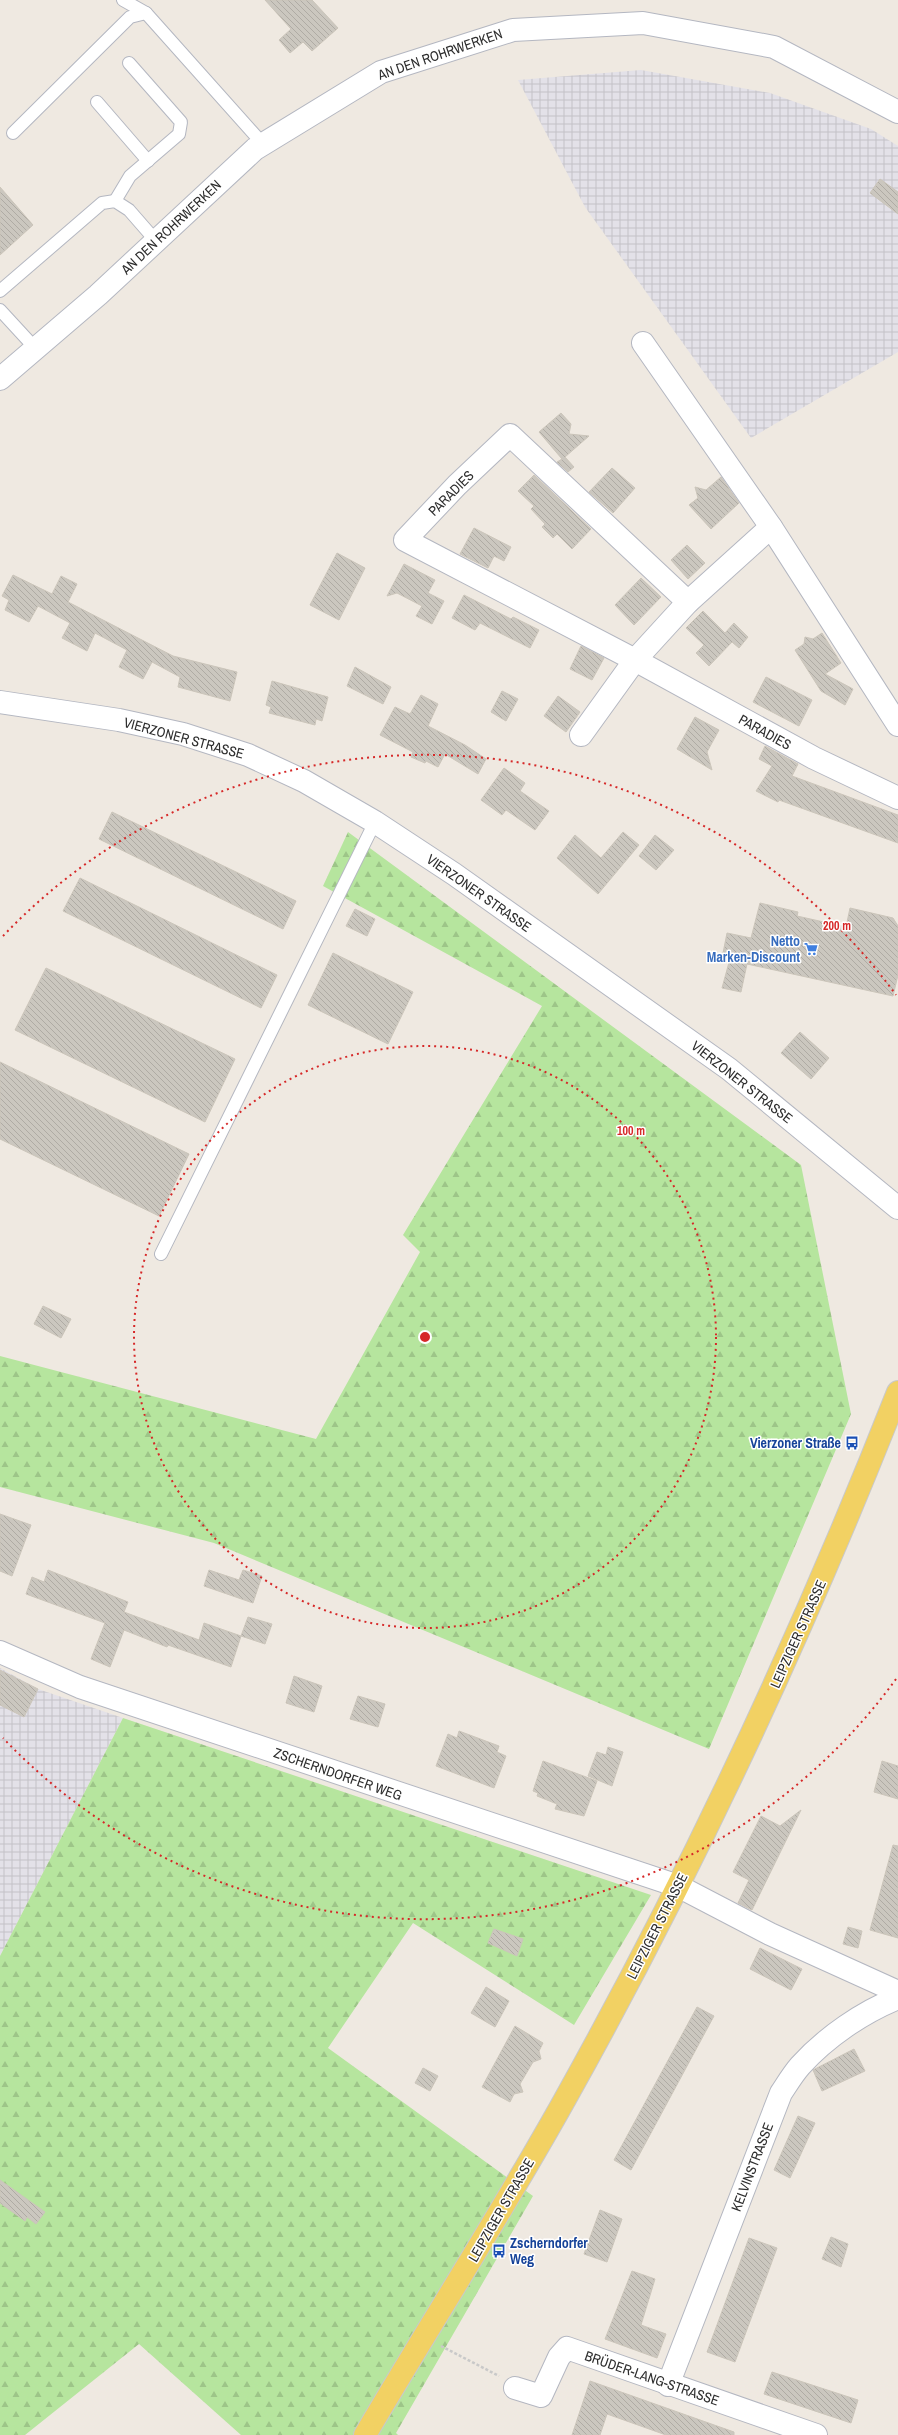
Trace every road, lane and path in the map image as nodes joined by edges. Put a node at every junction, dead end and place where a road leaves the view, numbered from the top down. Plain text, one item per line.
1 (123, 0) edge
2 (146, 13) junction
3 (129, 63) dead end
4 (97, 102) dead end
5 (898, 112) edge
6 (13, 133) dead end
7 (263, 144) junction
8 (148, 161) junction
9 (115, 201) junction
10 (156, 241) junction
11 (0, 291) edge
12 (0, 310) edge
13 (643, 343) dead end
14 (35, 348) junction
15 (0, 378) edge
16 (771, 527) junction
17 (688, 602) junction
18 (635, 660) junction
19 (0, 702) edge
20 (898, 725) edge
21 (581, 735) dead end
22 (898, 798) edge
23 (375, 822) junction
24 (898, 1208) edge
25 (161, 1254) dead end
26 (898, 1392) edge
27 (0, 1652) edge
28 (678, 1886) junction
29 (898, 1992) edge
30 (898, 1998) edge
31 (445, 2348) dead end
32 (483, 2368) dead end
33 (668, 2384) junction
34 (515, 2388) dead end
35 (365, 2435) edge
36 (816, 2435) edge

1 - 2 lane
2 - 6 lane
2 - 7 lane
3 - 8 lane
4 - 8 lane
5 - 7 street, AN DEN ROHRWERKEN
7 - 10 street, AN DEN ROHRWERKEN
8 - 9 lane
9 - 10 lane
9 - 11 lane
10 - 14 street, AN DEN ROHRWERKEN
12 - 14 lane
13 - 16 street
14 - 15 street, AN DEN ROHRWERKEN
16 - 17 street
16 - 20 street
17 - 18 street
17 - 18 street, PARADIES
18 - 21 street
18 - 22 street, PARADIES
19 - 23 street, VIERZONER STRASSE
23 - 24 street, VIERZONER STRASSE
23 - 25 lane
26 - 28 main road, LEIPZIGER STRASSE
27 - 28 street, ZSCHERNDORFER WEG
28 - 29 street
28 - 35 main road, LEIPZIGER STRASSE
30 - 33 street, KELVINSTRASSE
31 - 32 path
33 - 34 street, BRÜDER-LANG-STRASSE
33 - 36 street, BRÜDER-LANG-STRASSE

